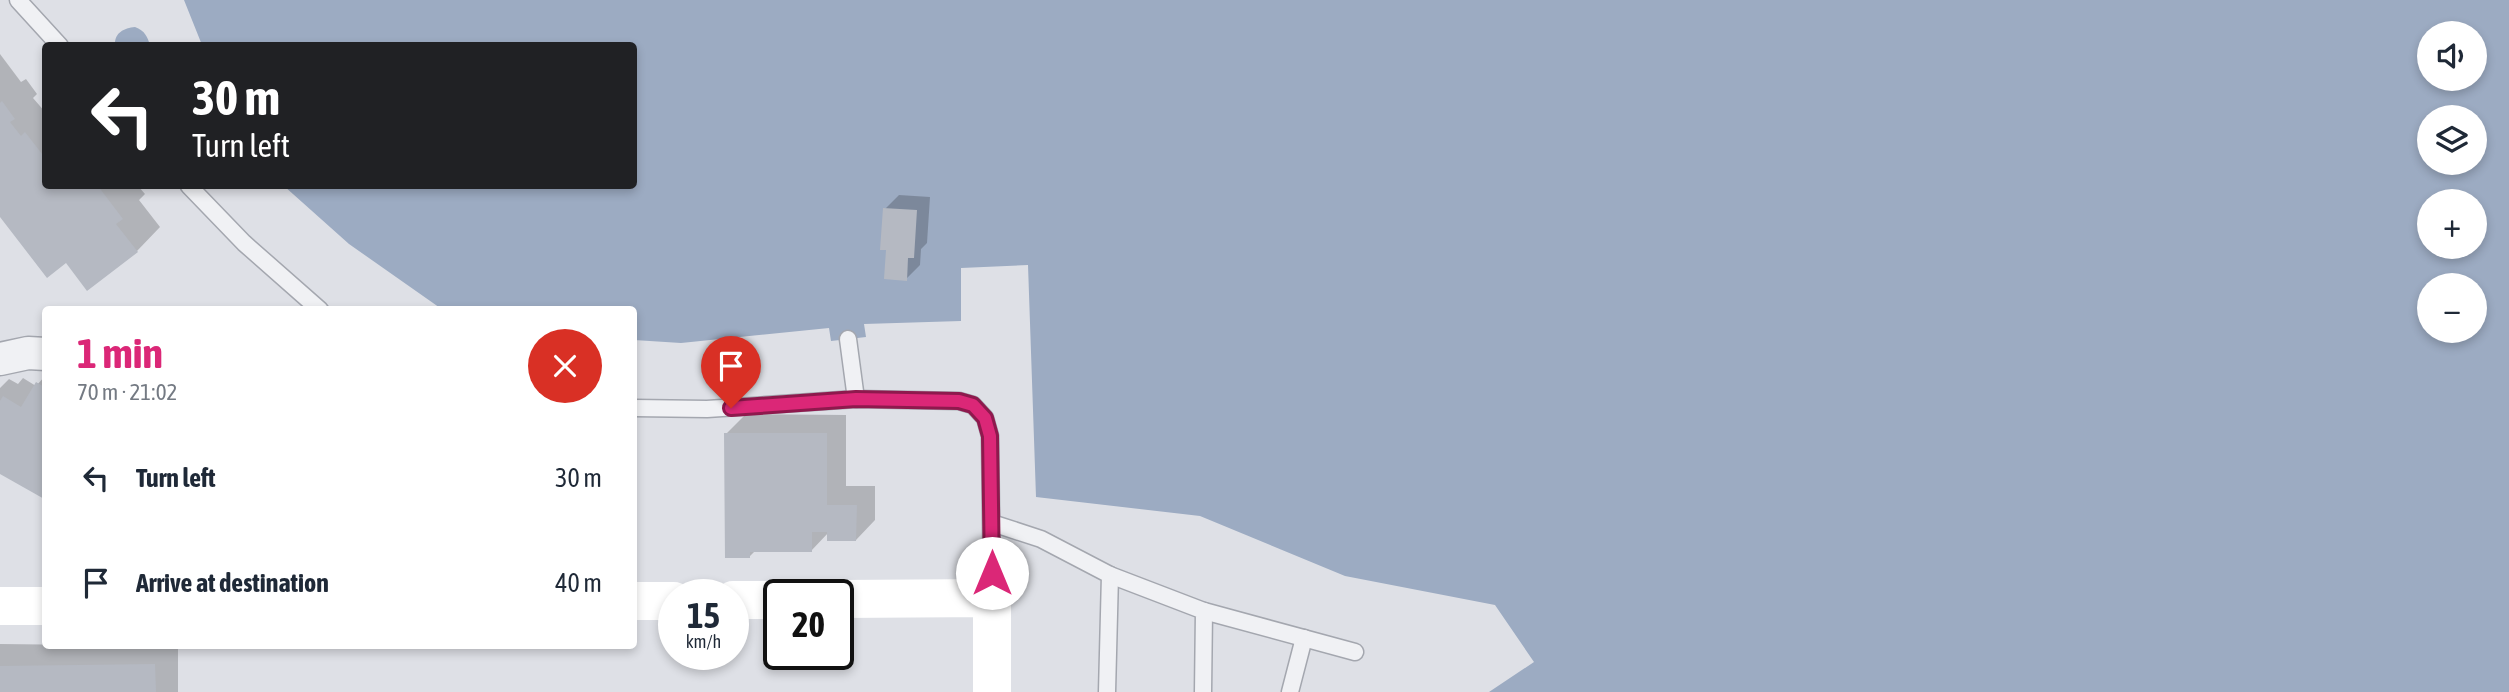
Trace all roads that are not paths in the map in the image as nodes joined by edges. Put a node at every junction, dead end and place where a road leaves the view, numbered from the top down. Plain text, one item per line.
1 (18, 0) edge
2 (56, 42) edge
3 (192, 189) edge
4 (315, 306) edge
5 (848, 339) dead end
6 (856, 399) junction
7 (637, 408) edge
8 (992, 523) junction
9 (1110, 575) junction
10 (992, 598) junction
11 (854, 599) edge
12 (637, 601) edge
13 (658, 601) edge
14 (0, 606) edge
15 (42, 606) edge
16 (1204, 611) junction
17 (1304, 638) junction
18 (1355, 652) dead end
19 (992, 692) edge
20 (1107, 692) edge
21 (1203, 692) edge
22 (1290, 692) edge

1 - 2 lane
3 - 4 lane
5 - 6 lane
6 - 7 lane
6 - 8 lane
8 - 9 lane
8 - 10 lane
9 - 16 lane
9 - 20 lane
10 - 11 street
10 - 19 street
12 - 13 street
14 - 15 street
16 - 17 lane
16 - 21 lane
17 - 18 lane
17 - 22 lane

